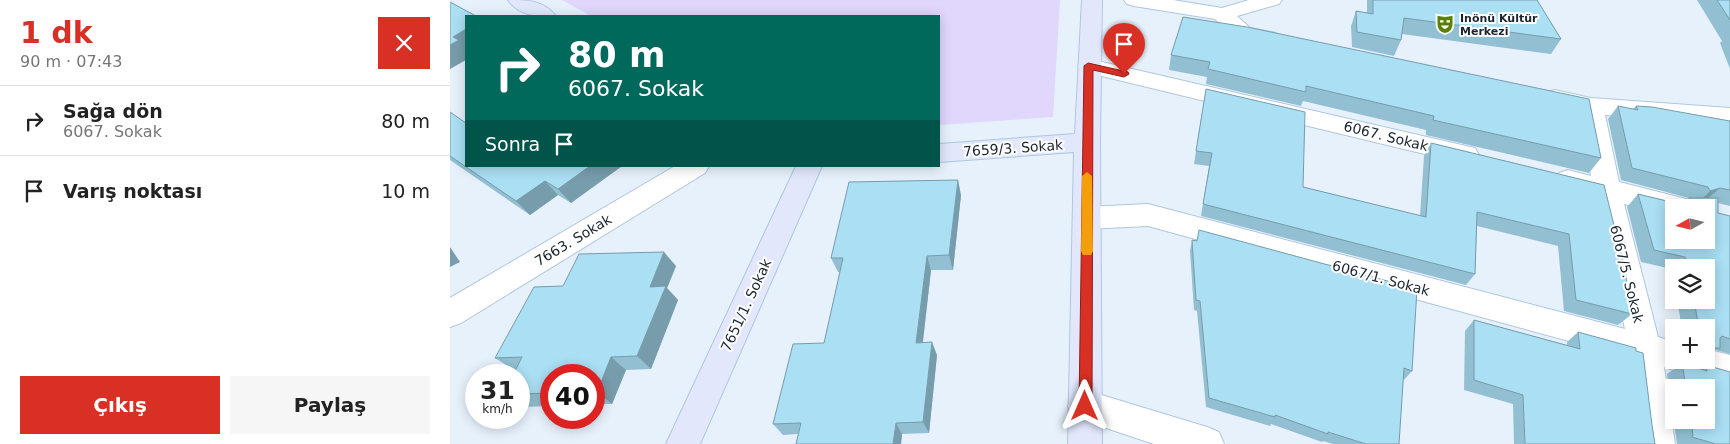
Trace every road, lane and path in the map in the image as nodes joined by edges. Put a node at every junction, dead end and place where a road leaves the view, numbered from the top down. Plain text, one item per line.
1 (518, 0) edge
2 (1092, 0) edge
3 (1134, 0) edge
4 (1272, 0) edge
5 (1222, 14) junction
6 (543, 15) edge
7 (1292, 43) edge
8 (1088, 66) junction
9 (1533, 94) edge
10 (1591, 106) junction
11 (1730, 116) edge
12 (1087, 142) junction
13 (940, 153) edge
14 (1484, 160) edge
15 (694, 167) edge
16 (810, 167) edge
17 (1550, 176) edge
18 (1607, 190) junction
19 (1665, 204) edge
20 (1087, 218) junction
21 (450, 314) edge
22 (1659, 352) edge
23 (1715, 366) edge
24 (1730, 370) edge
25 (1085, 406) junction
26 (683, 444) edge
27 (1085, 444) edge
28 (1207, 444) edge
29 (1658, 444) edge

1 - 6 street
2 - 8 street
3 - 5 street
4 - 5 street
5 - 7 street
8 - 12 street
8 - 14 street, 6067. Sokak
9 - 10 street
10 - 11 street
10 - 18 street, 6067/5. Sokak
12 - 13 street, 7659/3. Sokak
12 - 20 street
15 - 21 street, 7663. Sokak
16 - 26 street, 7651/1. Sokak
17 - 18 street
18 - 19 street
18 - 22 street, 6067/5. Sokak
20 - 22 street, 6067/1. Sokak
20 - 25 street
22 - 29 street, 6067/5. Sokak
23 - 24 street
25 - 27 street
25 - 28 street

